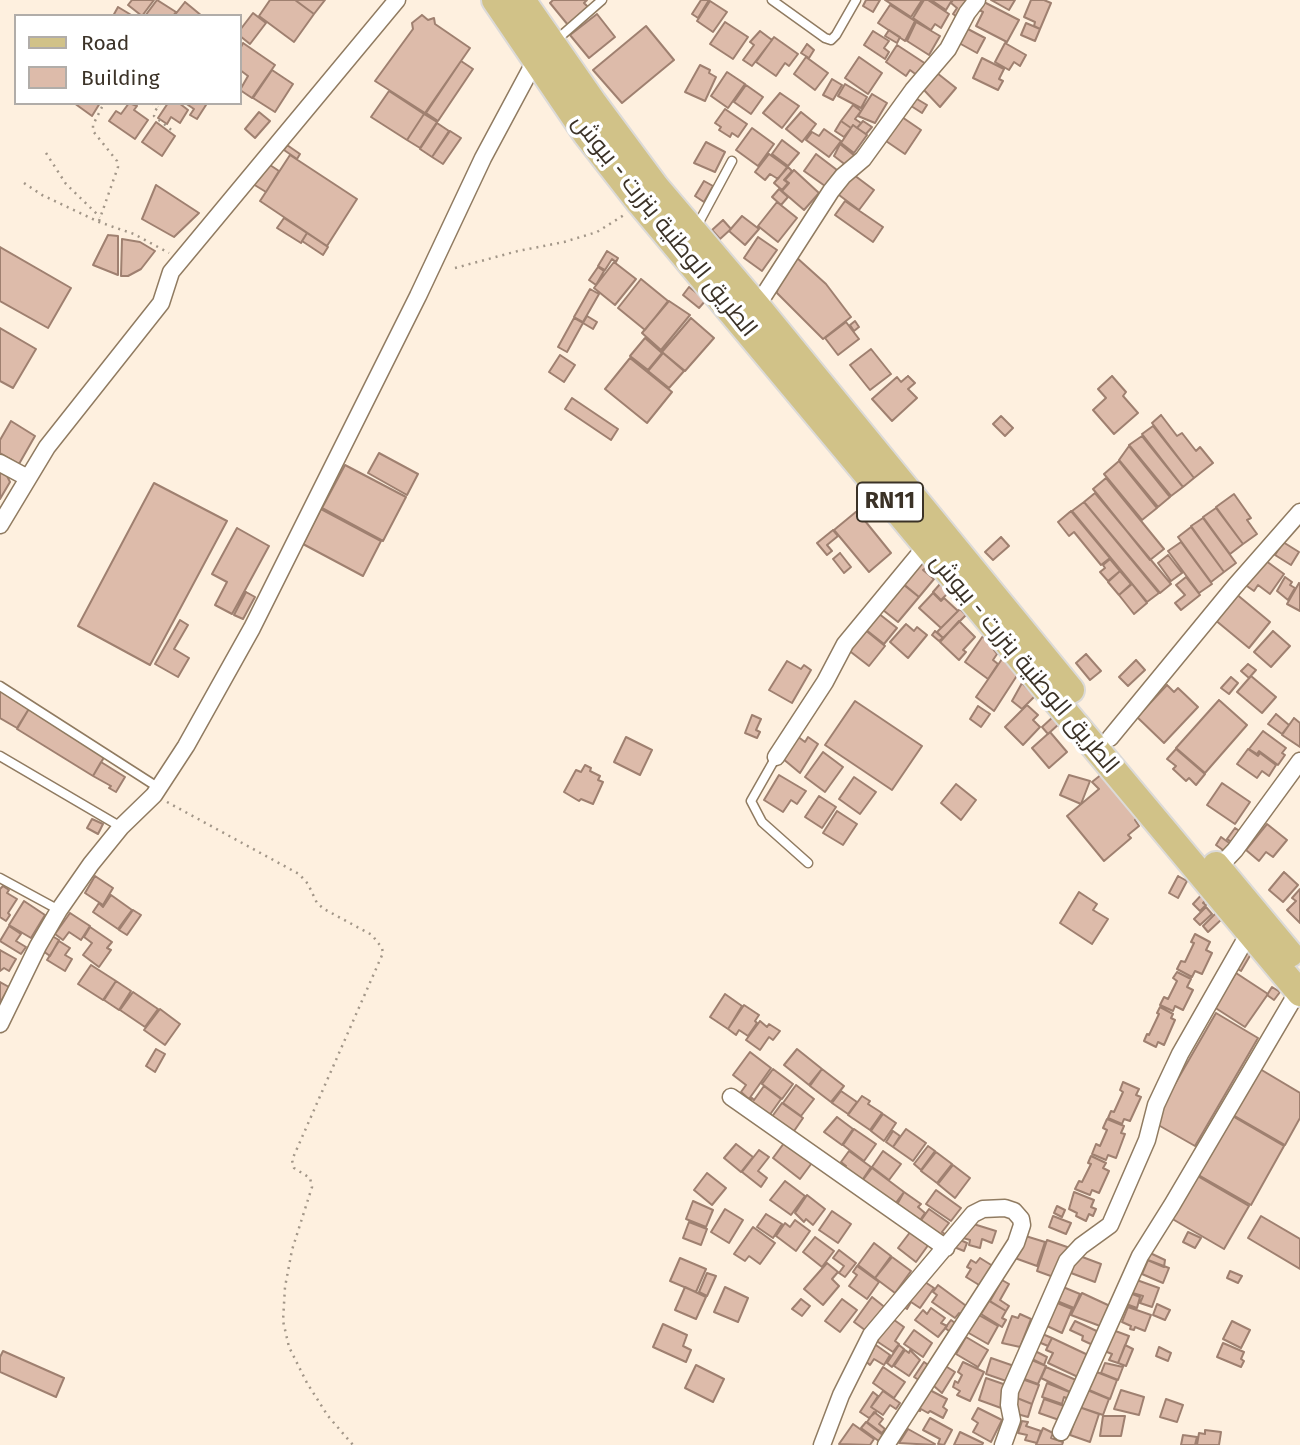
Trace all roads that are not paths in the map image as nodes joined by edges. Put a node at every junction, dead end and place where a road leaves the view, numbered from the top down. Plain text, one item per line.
1 (397, 0) edge
2 (495, 0) edge
3 (522, 0) edge
4 (602, 0) edge
5 (772, 0) edge
6 (856, 0) edge
7 (977, 0) edge
8 (544, 52) junction
9 (732, 161) dead end
10 (694, 232) junction
11 (757, 306) junction
12 (0, 463) edge
13 (28, 478) junction
14 (1300, 512) edge
15 (0, 525) edge
16 (926, 546) junction
17 (0, 686) edge
18 (1110, 738) junction
19 (0, 756) edge
20 (776, 757) joint
21 (1300, 761) edge
22 (156, 791) junction
23 (121, 827) junction
24 (808, 863) dead end
25 (1218, 867) junction
26 (0, 878) edge
27 (59, 910) junction
28 (1249, 933) junction
29 (1299, 983) edge
30 (0, 1024) edge
31 (731, 1097) dead end
32 (946, 1248) junction
33 (1061, 1432) dead end
34 (822, 1445) edge
35 (886, 1445) edge
36 (1003, 1445) edge

1 - 13 street
2 - 8 main road, الطريق الوطنية بنزرت - ببوش / RN11
3 - 8 main road, الطريق الوطنية بنزرت - ببوش / RN11
4 - 8 lane
5 - 6 lane
7 - 11 street
8 - 10 main road, الطريق الوطنية بنزرت - ببوش / RN11
8 - 16 main road, الطريق الوطنية بنزرت - ببوش / RN11
8 - 22 street
9 - 10 lane
10 - 11 main road, الطريق الوطنية بنزرت - ببوش / RN11
11 - 18 main road, الطريق الوطنية بنزرت - ببوش / RN11
12 - 13 street
13 - 15 street
14 - 18 street
16 - 20 street
16 - 28 main road, الطريق الوطنية بنزرت - ببوش / RN11
17 - 22 lane
18 - 25 main road, الطريق الوطنية بنزرت - ببوش / RN11
19 - 23 lane
20 - 24 lane
21 - 25 street
22 - 23 street
23 - 27 street
25 - 29 main road, الطريق الوطنية بنزرت - ببوش / RN11
26 - 27 lane
27 - 30 street
28 - 29 main road, الطريق الوطنية بنزرت - ببوش / RN11
28 - 36 street
29 - 33 street
31 - 32 street
32 - 34 street
32 - 35 street

